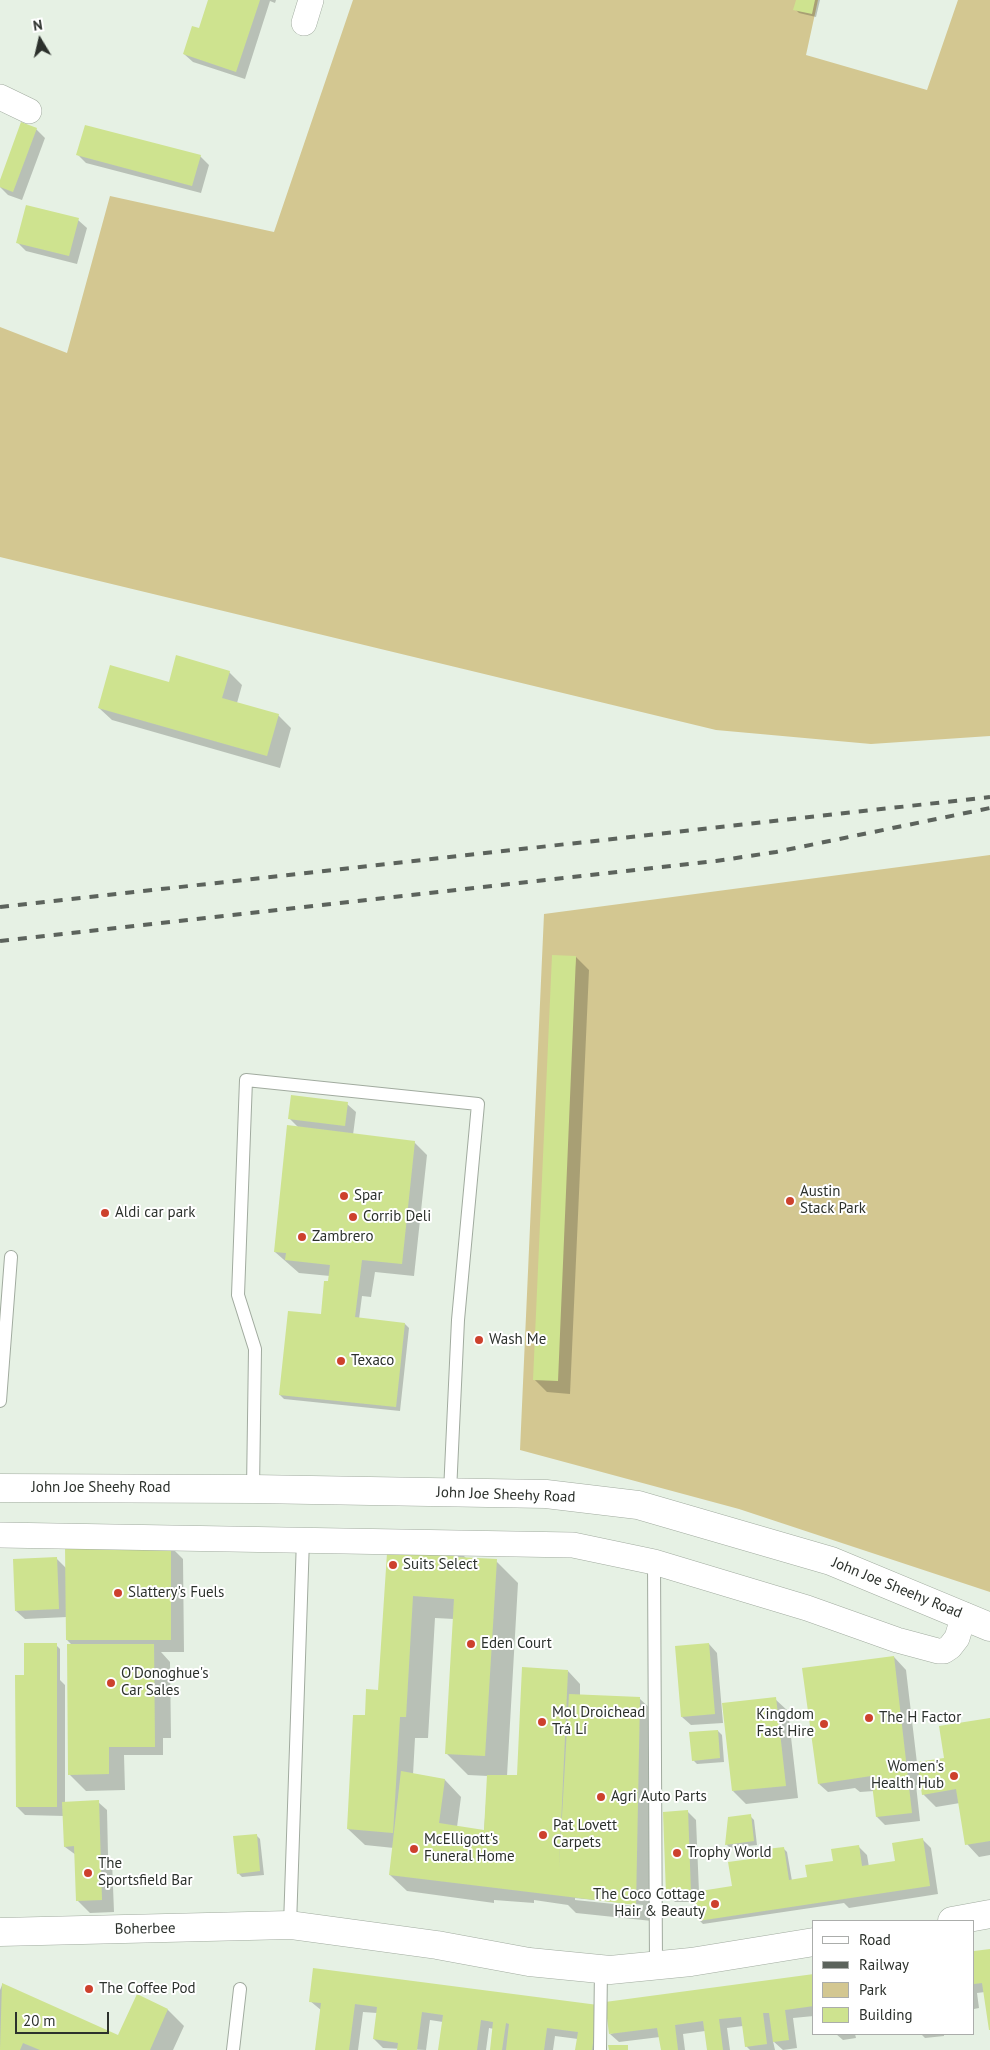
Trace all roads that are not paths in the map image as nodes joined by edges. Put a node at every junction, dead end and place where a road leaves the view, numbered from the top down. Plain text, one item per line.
1 (311, 0) edge
2 (304, 23) dead end
3 (0, 97) edge
4 (29, 111) dead end
5 (11, 1257) dead end
6 (0, 1401) edge
7 (0, 1488) edge
8 (253, 1489) junction
9 (450, 1492) junction
10 (0, 1535) edge
11 (304, 1539) junction
12 (654, 1562) junction
13 (964, 1615) junction
14 (990, 1627) edge
15 (990, 1914) edge
16 (957, 1920) edge
17 (290, 1925) junction
18 (0, 1932) edge
19 (812, 1942) edge
20 (656, 1966) junction
21 (601, 1968) junction
22 (240, 1989) dead end
23 (233, 2050) edge
24 (600, 2050) edge

1 - 2 street
3 - 4 street
5 - 6 lane
7 - 8 main road, John Joe Sheehy Road
8 - 9 main road, John Joe Sheehy Road
8 - 9 lane
9 - 13 main road, John Joe Sheehy Road
10 - 11 street
11 - 12 street
11 - 17 lane
12 - 13 street
12 - 20 lane
13 - 14 main road, John Joe Sheehy Road
15 - 16 main road
17 - 18 main road, Boherbee
17 - 21 main road, Boherbee
19 - 20 main road, Boherbee
20 - 21 main road, Boherbee
21 - 24 lane
22 - 23 lane

